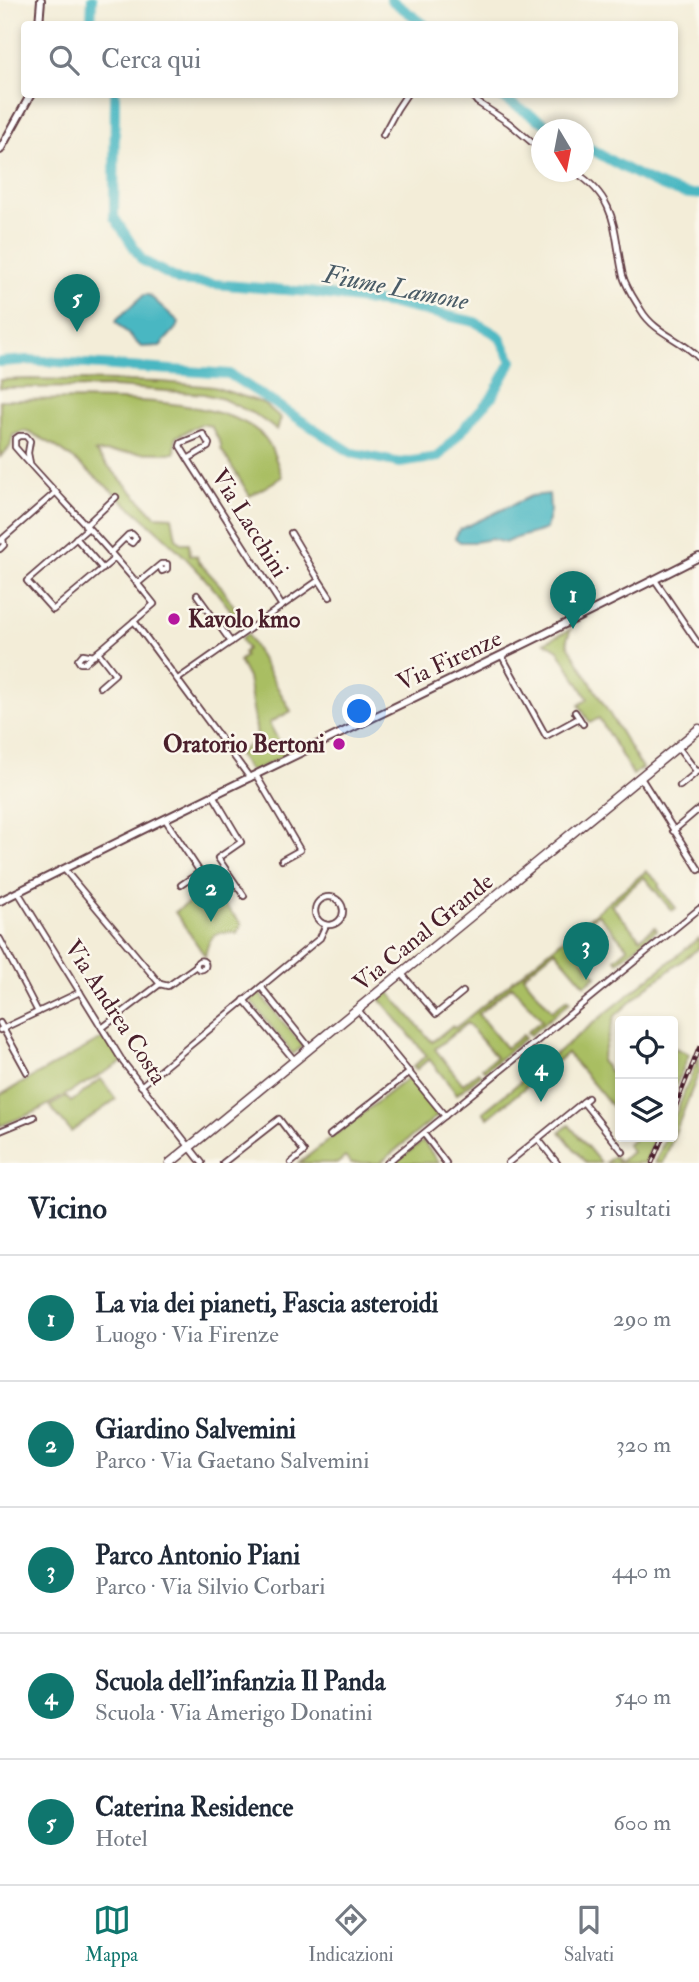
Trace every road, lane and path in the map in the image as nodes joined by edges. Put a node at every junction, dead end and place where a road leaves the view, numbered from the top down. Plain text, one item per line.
1 (41, 0) edge
2 (39, 21) edge
3 (29, 98) edge
4 (405, 98) edge
5 (474, 98) edge
6 (383, 135) dead end
7 (531, 142) edge
8 (0, 150) edge
9 (590, 182) edge
10 (699, 358) edge
11 (188, 458) junction
12 (30, 463) junction
13 (56, 492) junction
14 (116, 498) dead end
15 (86, 527) junction
16 (291, 533) dead end
17 (76, 538) junction
18 (2, 539) edge
19 (126, 539) dead end
20 (0, 549) edge
21 (110, 554) junction
22 (699, 557) edge
23 (114, 559) junction
24 (160, 566) dead end
25 (103, 569) junction
26 (319, 580) junction
27 (655, 580) junction
28 (137, 584) junction
29 (197, 595) dead end
30 (330, 597) dead end
31 (282, 606) junction
32 (134, 621) junction
33 (230, 642) junction
34 (699, 645) edge
35 (502, 656) junction
36 (178, 679) junction
37 (100, 687) dead end
38 (575, 712) dead end
39 (579, 718) junction
40 (583, 724) dead end
41 (699, 729) edge
42 (677, 746) junction
43 (698, 771) edge
44 (253, 776) junction
45 (640, 777) junction
46 (680, 786) dead end
47 (214, 795) junction
48 (699, 809) edge
49 (165, 819) junction
50 (673, 831) junction
51 (282, 860) dead end
52 (63, 868) junction
53 (699, 870) edge
54 (181, 885) dead end
55 (18, 892) junction
56 (243, 896) dead end
57 (0, 901) edge
58 (699, 909) edge
59 (326, 925) junction
60 (0, 939) edge
61 (196, 965) dead end
62 (402, 974) junction
63 (160, 984) junction
64 (261, 987) junction
65 (80, 992) junction
66 (463, 992) dead end
67 (244, 1000) junction
68 (358, 1010) junction
69 (38, 1012) junction
70 (1, 1027) edge
71 (102, 1028) junction
72 (310, 1049) junction
73 (295, 1062) junction
74 (27, 1072) dead end
75 (410, 1072) junction
76 (141, 1086) junction
77 (588, 1098) dead end
78 (583, 1102) junction
79 (446, 1116) junction
80 (34, 1117) dead end
81 (0, 1131) edge
82 (424, 1134) junction
83 (331, 1135) dead end
84 (538, 1139) junction
85 (188, 1147) junction
86 (623, 1152) dead end
87 (170, 1163) edge
88 (202, 1163) edge
89 (223, 1163) edge
90 (291, 1163) edge
91 (387, 1163) edge
92 (446, 1163) edge
93 (508, 1163) edge
94 (558, 1163) edge

1 - 2 street
3 - 8 street
4 - 6 street
5 - 7 street
9 - 10 street
11 - 11 street, Via Lacchini
11 - 31 street, Via Lacchini
12 - 12 street
12 - 13 street
13 - 15 street
13 - 18 street
14 - 15 street
15 - 17 street
15 - 21 street
16 - 26 street, Via Lacchini
17 - 25 street
17 - 25 street
18 - 20 street
19 - 21 street
21 - 23 street
22 - 27 street, Via Firenze
23 - 25 street
23 - 28 street
24 - 28 street
26 - 30 street, Via Lacchini
26 - 31 street, Via Lacchini
27 - 34 street
27 - 35 street, Via Firenze
28 - 32 street
29 - 33 street
31 - 33 street, Via Lacchini
32 - 36 street
32 - 37 street
33 - 36 street, Via Lacchini
35 - 39 street
35 - 44 street, Via Firenze
36 - 44 street
38 - 39 street
39 - 40 street
41 - 42 main road, Via Canal Grande
42 - 43 street
42 - 45 main road, Via Canal Grande
43 - 46 street
44 - 47 street, Via Firenze
44 - 51 street
45 - 50 street
45 - 62 main road, Via Canal Grande
47 - 49 street, Via Firenze
47 - 56 street
48 - 50 street
49 - 52 street, Via Firenze
49 - 54 street
50 - 53 street
52 - 55 street, Via Firenze
52 - 63 street
55 - 57 street, Via Firenze
55 - 65 street, Via Andrea Costa
58 - 79 street
59 - 59 street
59 - 64 street
60 - 69 street
61 - 63 street
62 - 66 street
62 - 68 main road, Via Canal Grande
63 - 71 street
64 - 67 street
64 - 72 street
65 - 69 street
65 - 71 street, Via Andrea Costa
67 - 73 street
67 - 76 street
68 - 72 main road, Via Canal Grande
68 - 75 street
69 - 70 street
70 - 74 street
71 - 76 street, Via Andrea Costa
72 - 73 main road, Via Canal Grande
73 - 85 main road, Via Canal Grande
75 - 79 street
75 - 83 street
76 - 85 street, Via Andrea Costa
77 - 78 street
78 - 84 street
78 - 86 street
79 - 82 street
80 - 81 street
82 - 91 street
82 - 92 street
84 - 93 street
84 - 94 street
85 - 87 main road, Via Canal Grande
85 - 88 street, Via Andrea Costa
89 - 90 street

